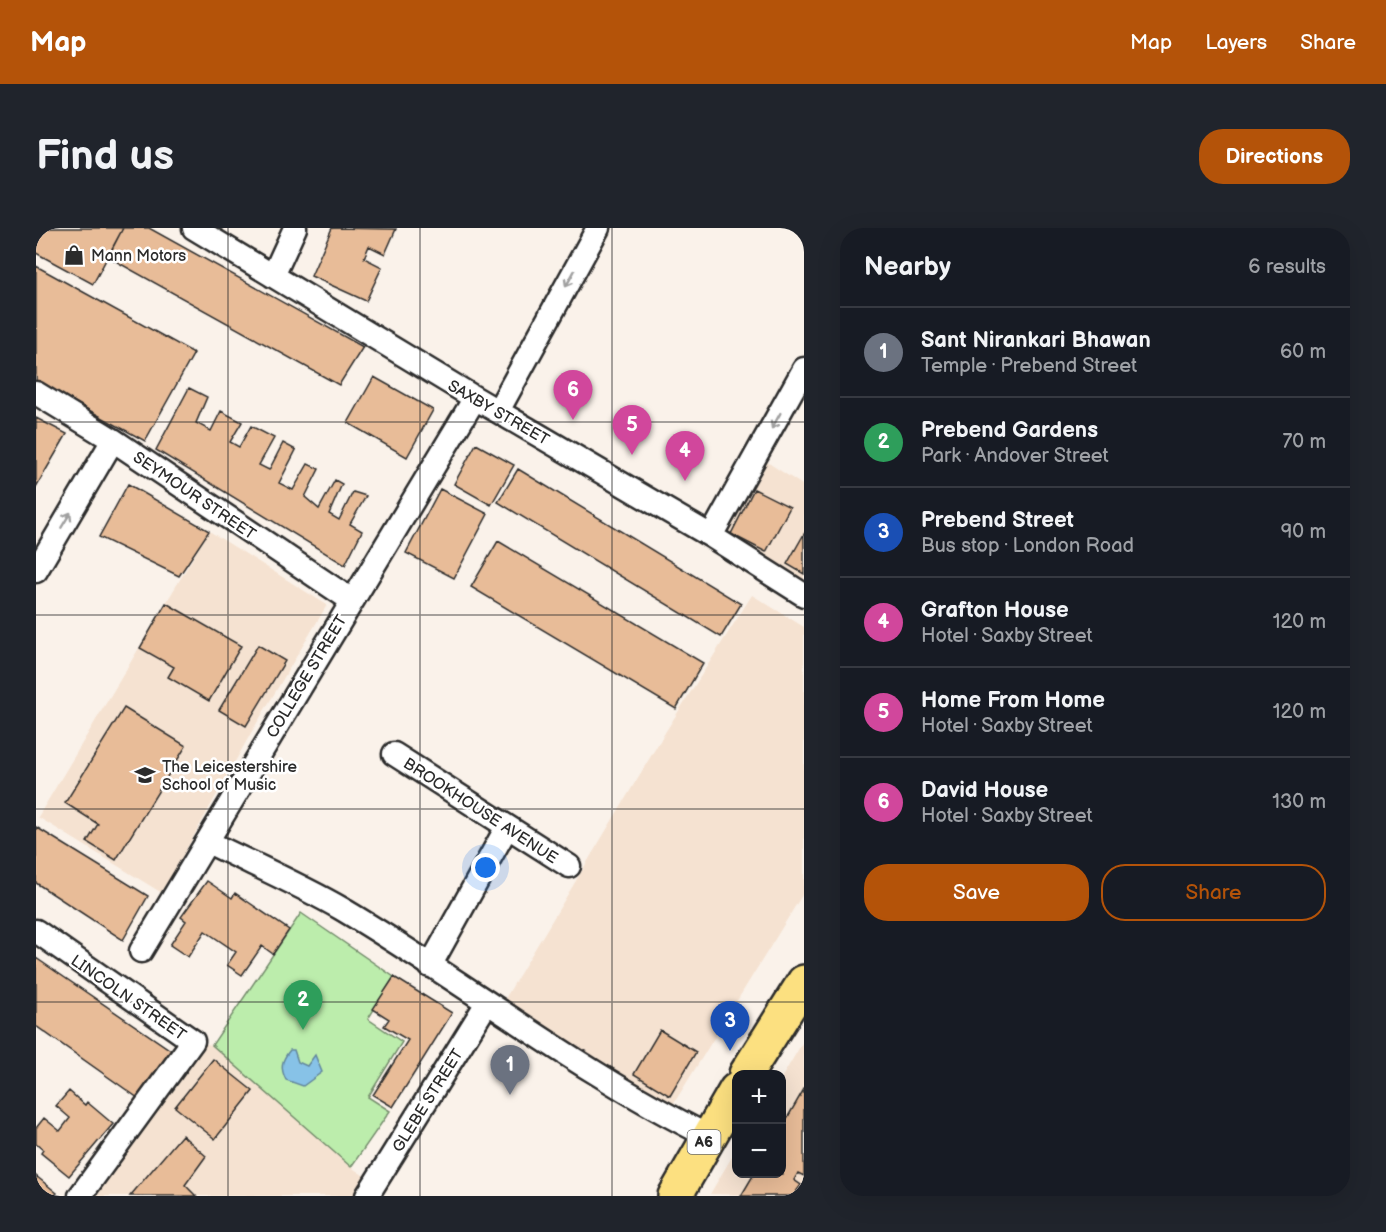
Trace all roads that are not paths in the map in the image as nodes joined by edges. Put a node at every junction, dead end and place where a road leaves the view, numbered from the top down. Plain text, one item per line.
1 (194, 228) edge
2 (295, 228) edge
3 (598, 228) edge
4 (273, 276) junction
5 (804, 369) edge
6 (36, 393) edge
7 (475, 399) junction
8 (498, 411) junction
9 (113, 440) junction
10 (711, 536) junction
11 (36, 571) edge
12 (804, 595) edge
13 (351, 600) junction
14 (394, 754) dead end
15 (507, 827) junction
16 (208, 842) junction
17 (568, 866) dead end
18 (36, 931) edge
19 (141, 951) dead end
20 (430, 966) junction
21 (804, 982) edge
22 (487, 1004) junction
23 (749, 1070) edge
24 (732, 1097) edge
25 (708, 1136) junction
26 (80, 1196) edge
27 (367, 1196) edge
28 (675, 1196) edge

1 - 4 street, SAXBY STREET
2 - 4 street
3 -> 8 street
4 - 7 street, SAXBY STREET
5 -> 10 street
6 - 9 street, SEYMOUR STREET
7 - 8 street, SAXBY STREET
7 - 13 street, COLLEGE STREET
8 - 10 street, SAXBY STREET
11 -> 9 street
9 - 13 street, SEYMOUR STREET
10 - 12 street, SAXBY STREET
13 - 16 street, COLLEGE STREET
14 - 15 street, BROOKHOUSE AVENUE
15 - 17 street, BROOKHOUSE AVENUE
15 - 20 street
16 - 19 street, COLLEGE STREET
16 - 20 street
18 - 26 street, LINCOLN STREET
20 - 22 street
21 - 23 main road
22 - 25 street
22 - 27 street, GLEBE STREET
24 - 25 main road, A6
25 - 28 main road, A6

